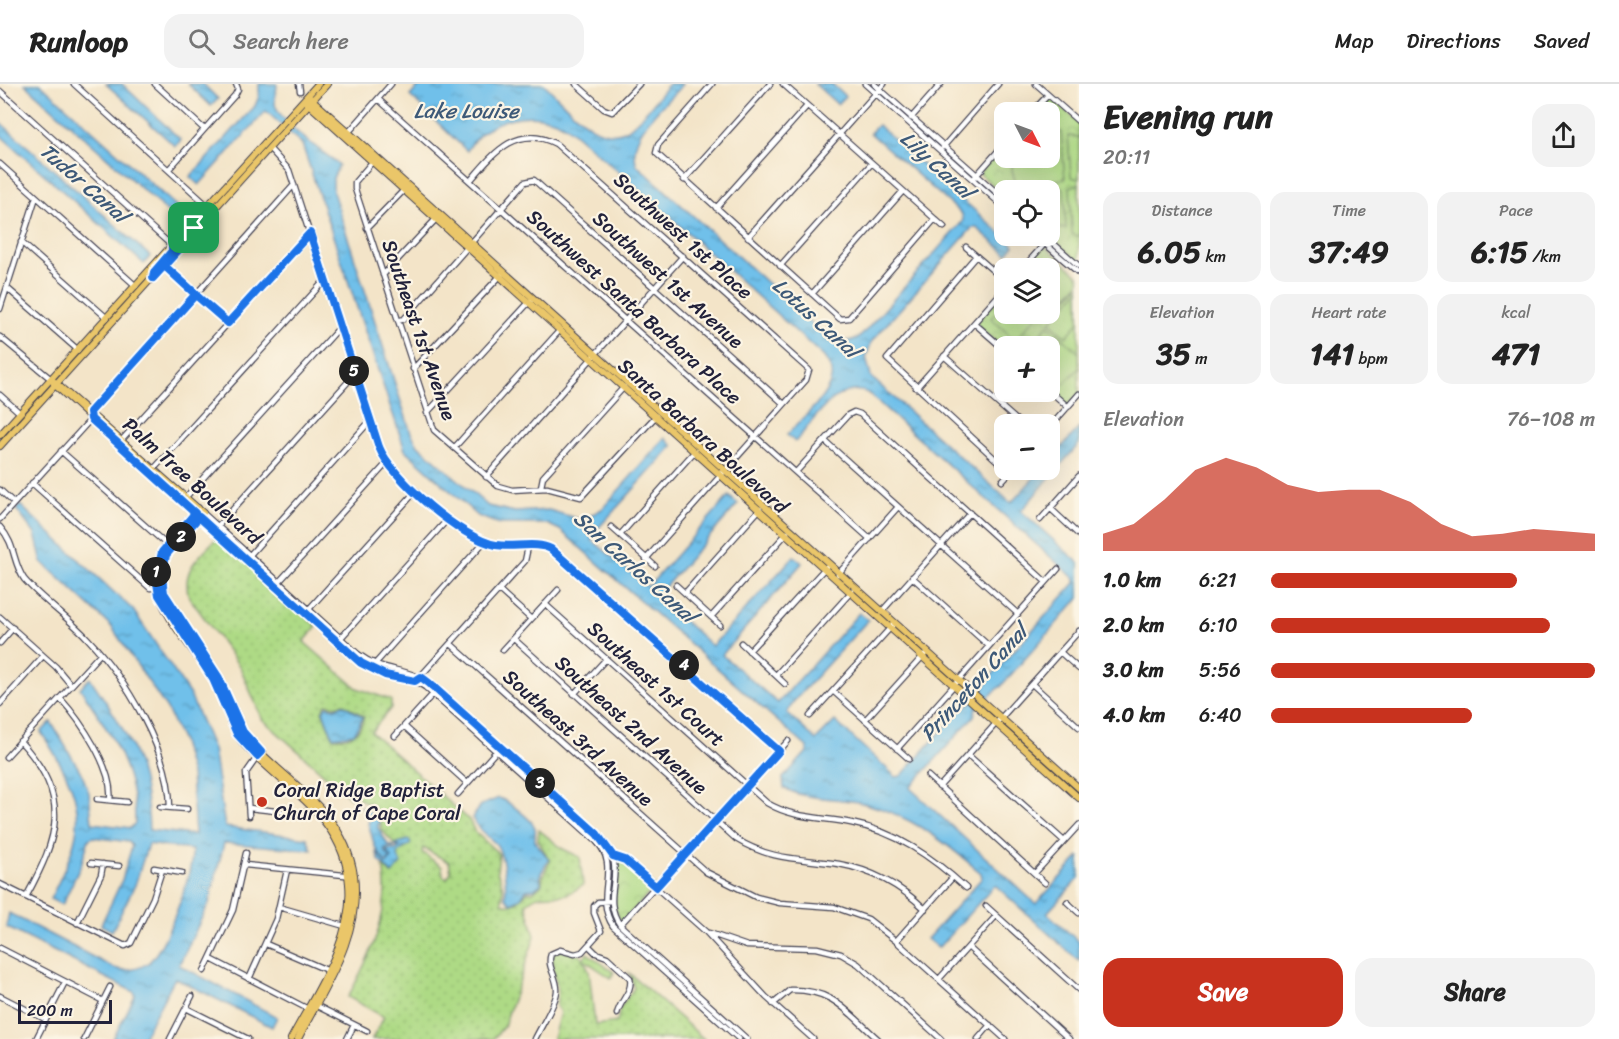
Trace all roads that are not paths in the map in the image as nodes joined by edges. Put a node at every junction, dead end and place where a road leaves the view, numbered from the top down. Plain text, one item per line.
1 (74, 84) edge
2 (155, 84) edge
3 (236, 84) edge
4 (299, 84) edge
5 (318, 84) edge
6 (327, 84) edge
7 (391, 84) edge
8 (639, 84) edge
9 (712, 84) edge
10 (770, 84) edge
11 (783, 84) edge
12 (866, 84) edge
13 (874, 84) edge
14 (884, 84) edge
15 (941, 84) edge
16 (998, 84) edge
17 (1036, 84) edge
18 (579, 85) edge
19 (0, 91) edge
20 (300, 91) dead end
21 (878, 91) junction
22 (1048, 95) junction
23 (378, 99) junction
24 (308, 100) junction
25 (1041, 102) edge
26 (807, 106) junction
27 (314, 110) junction
28 (910, 119) junction
29 (291, 122) junction
30 (1079, 122) edge
31 (204, 129) junction
32 (285, 129) junction
33 (839, 134) junction
34 (346, 135) junction
35 (272, 145) junction
36 (942, 148) junction
37 (994, 155) edge
38 (374, 160) junction
39 (872, 163) junction
40 (0, 166) edge
41 (169, 170) junction
42 (975, 177) junction
43 (684, 180) junction
44 (470, 181) junction
45 (294, 185) junction
46 (406, 188) junction
47 (903, 191) junction
48 (994, 192) edge
49 (36, 197) junction
50 (994, 197) edge
51 (211, 208) junction
52 (716, 208) junction
53 (501, 209) junction
54 (437, 217) junction
55 (935, 219) junction
56 (945, 227) dead end
57 (368, 228) junction
58 (310, 233) junction
59 (748, 237) junction
60 (21, 242) junction
61 (469, 245) junction
62 (172, 246) junction
63 (1040, 246) edge
64 (1053, 246) edge
65 (1055, 246) edge
66 (966, 247) dead end
67 (683, 256) junction
68 (976, 256) junction
69 (1031, 258) edge
70 (164, 266) junction
71 (780, 266) junction
72 (1079, 266) edge
73 (994, 272) edge
74 (1079, 273) edge
75 (501, 274) junction
76 (383, 275) junction
77 (150, 276) junction
78 (325, 280) junction
79 (136, 286) junction
80 (7, 288) junction
81 (655, 288) junction
82 (196, 294) junction
83 (812, 294) junction
84 (531, 300) junction
85 (994, 300) edge
86 (0, 309) edge
87 (107, 318) junction
88 (626, 320) junction
89 (398, 321) junction
90 (228, 323) junction
91 (974, 323) junction
92 (340, 327) junction
93 (562, 328) junction
94 (0, 337) edge
95 (994, 340) edge
96 (78, 350) junction
97 (594, 356) junction
98 (944, 356) junction
99 (413, 369) junction
100 (355, 374) junction
101 (54, 383) junction
102 (626, 385) junction
103 (916, 388) junction
104 (1079, 394) edge
105 (0, 395) edge
106 (1060, 399) edge
107 (784, 404) junction
108 (1068, 406) junction
109 (90, 412) junction
110 (20, 413) junction
111 (427, 413) junction
112 (658, 414) junction
113 (1010, 414) edge
114 (1060, 415) edge
115 (91, 419) junction
116 (370, 421) junction
117 (0, 435) edge
118 (756, 436) junction
119 (825, 441) junction
120 (120, 442) junction
121 (0, 446) edge
122 (454, 448) junction
123 (697, 449) junction
124 (61, 451) junction
125 (994, 458) edge
126 (387, 463) junction
127 (152, 471) junction
128 (796, 472) junction
129 (724, 473) junction
130 (1079, 476) edge
131 (486, 477) junction
132 (32, 483) junction
133 (541, 487) junction
134 (0, 490) edge
135 (416, 491) junction
136 (184, 499) junction
137 (14, 503) junction
138 (762, 507) junction
139 (898, 507) junction
140 (1050, 508) junction
141 (199, 513) junction
142 (969, 513) junction
143 (0, 519) edge
144 (1040, 519) dead end
145 (447, 520) junction
146 (610, 526) dead end
147 (0, 528) edge
148 (216, 528) junction
149 (789, 531) junction
150 (620, 535) junction
151 (1079, 535) edge
152 (870, 539) junction
153 (484, 542) junction
154 (941, 545) junction
155 (168, 547) junction
156 (528, 547) junction
157 (248, 557) junction
158 (646, 559) junction
159 (827, 565) junction
160 (655, 566) dead end
161 (1058, 569) dead end
162 (838, 575) junction
163 (912, 577) junction
164 (162, 580) junction
165 (1046, 582) junction
166 (277, 584) junction
167 (676, 585) dead end
168 (157, 588) junction
169 (854, 589) junction
170 (499, 590) junction
171 (558, 590) dead end
172 (685, 593) junction
173 (545, 604) junction
174 (883, 610) junction
175 (307, 611) junction
176 (1018, 614) junction
177 (0, 616) edge
178 (711, 617) junction
179 (531, 619) junction
180 (720, 625) dead end
181 (893, 625) junction
182 (13, 628) junction
183 (1079, 631) edge
184 (513, 639) junction
185 (339, 640) junction
186 (741, 643) dead end
187 (0, 644) edge
188 (451, 644) junction
189 (989, 646) junction
190 (196, 648) junction
191 (503, 650) dead end
192 (750, 651) junction
193 (1060, 652) junction
194 (925, 653) junction
195 (100, 654) junction
196 (44, 656) junction
197 (606, 659) junction
198 (373, 667) junction
199 (1079, 669) edge
200 (776, 675) junction
201 (421, 677) junction
202 (415, 681) junction
203 (957, 682) junction
204 (785, 684) dead end
205 (1032, 684) junction
206 (71, 686) junction
207 (833, 691) junction
208 (435, 692) junction
209 (574, 694) junction
210 (60, 698) junction
211 (0, 704) edge
212 (810, 717) dead end
213 (865, 720) junction
214 (999, 720) junction
215 (404, 726) junction
216 (1079, 727) edge
217 (394, 736) dead end
218 (20, 741) junction
219 (788, 741) dead end
220 (498, 749) junction
221 (897, 749) junction
222 (779, 751) junction
223 (259, 754) junction
224 (968, 755) junction
225 (6, 757) dead end
226 (909, 759) dead end
227 (1050, 767) junction
228 (928, 776) dead end
229 (467, 783) junction
230 (939, 786) junction
231 (747, 787) junction
232 (1079, 788) edge
233 (458, 794) dead end
234 (1079, 798) edge
235 (97, 799) dead end
236 (110, 800) junction
237 (127, 802) dead end
238 (316, 805) junction
239 (159, 807) dead end
240 (170, 807) junction
241 (249, 808) junction
242 (187, 809) dead end
243 (249, 816) dead end
244 (715, 822) junction
245 (1079, 825) edge
246 (1064, 842) junction
247 (246, 853) dead end
248 (685, 855) junction
249 (613, 856) junction
250 (91, 863) dead end
251 (102, 864) junction
252 (119, 866) dead end
253 (245, 866) junction
254 (154, 868) dead end
255 (162, 870) junction
256 (287, 870) junction
257 (182, 873) dead end
258 (1035, 873) junction
259 (351, 876) junction
260 (953, 877) junction
261 (1046, 883) dead end
262 (0, 884) edge
263 (606, 884) junction
264 (614, 886) junction
265 (656, 887) junction
266 (966, 888) dead end
267 (26, 897) junction
268 (604, 901) junction
269 (612, 901) junction
270 (1067, 902) dead end
271 (986, 906) dead end
272 (279, 908) junction
273 (925, 909) junction
274 (1079, 912) edge
275 (996, 916) junction
276 (77, 923) junction
277 (620, 925) junction
278 (348, 927) junction
279 (616, 930) junction
280 (706, 932) junction
281 (897, 941) junction
282 (266, 944) junction
283 (589, 946) junction
284 (968, 947) junction
285 (0, 948) edge
286 (210, 959) junction
287 (204, 971) dead end
288 (329, 971) junction
289 (249, 979) junction
290 (939, 979) junction
291 (65, 982) junction
292 (110, 987) dead end
293 (1079, 990) edge
294 (0, 996) edge
295 (192, 996) dead end
296 (103, 1000) junction
297 (773, 1004) junction
298 (311, 1007) junction
299 (186, 1008) junction
300 (617, 1014) dead end
301 (45, 1019) junction
302 (354, 1024) junction
303 (990, 1025) junction
304 (367, 1031) dead end
305 (36, 1039) edge
306 (84, 1039) edge
307 (170, 1039) edge
308 (248, 1039) edge
309 (291, 1039) edge
310 (298, 1039) edge
311 (347, 1039) edge
312 (535, 1039) edge
313 (739, 1039) edge
314 (747, 1039) edge
315 (813, 1039) edge
316 (878, 1039) edge
317 (941, 1039) edge
318 (978, 1039) edge
319 (1005, 1039) edge
320 (1069, 1039) edge

1 - 41 street
2 - 31 street
3 - 31 street
4 - 20 street
5 - 24 main road
6 - 24 main road
7 - 23 street
8 - 18 street
9 - 43 street
10 - 43 street
11 - 26 street
12 - 21 street
13 - 21 street
14 - 21 street
15 - 28 street
16 - 36 street
17 - 22 street
19 - 62 street
21 - 28 street
21 - 33 street
22 - 25 street
22 - 30 street
23 - 34 street
23 - 44 street, Southwest Santa Barbara Place
24 - 27 main road, Santa Barbara Boulevard
24 - 29 main road
24 - 34 main road, Santa Barbara Boulevard
26 - 33 street
26 - 52 street
27 - 29 main road
27 - 34 main road, Santa Barbara Boulevard
28 - 36 street
29 - 32 main road
31 - 41 street
32 - 35 main road
32 - 51 main road
33 - 39 street
33 - 59 street
34 - 38 main road, Santa Barbara Boulevard
35 - 45 street
35 - 51 main road
36 - 42 street
37 - 42 street
38 - 46 main road, Santa Barbara Boulevard
38 - 57 street, Southeast 1st Avenue
39 - 47 street
39 - 71 street
40 - 49 street
41 - 51 street
42 - 48 street
42 - 50 street
43 - 52 street
44 - 53 street, Southwest Santa Barbara Place
44 - 67 street, Southwest 1st Place
45 - 58 street
45 - 82 street
46 - 54 main road, Santa Barbara Boulevard
46 - 57 street
47 - 55 street
47 - 83 street
49 - 60 street
49 - 79 street
51 - 62 main road
51 - 70 main road
52 - 59 street
53 - 61 street
53 - 81 street, Southwest 1st Avenue
53 - 88 street, Southwest Santa Barbara Place
54 - 61 main road, Santa Barbara Boulevard
54 - 76 street
55 - 56 street
55 - 83 street
57 - 76 street, Southeast 1st Avenue
58 - 78 street
58 - 90 street
59 - 71 street
60 - 80 street
60 - 87 street
61 - 75 main road, Santa Barbara Boulevard
61 - 89 street
62 - 77 main road
63 - 69 street
64 - 74 street
65 - 72 street
66 - 68 street
67 - 81 street
67 - 107 street, Southwest 1st Place
68 - 73 street
68 - 103 street
70 - 77 main road
70 - 82 street
71 - 83 street
75 - 84 main road, Santa Barbara Boulevard
75 - 99 street
76 - 89 street, Southeast 1st Avenue
77 - 79 main road
77 - 101 main road
78 - 92 street
78 - 127 street
79 - 87 main road
80 - 86 street
80 - 96 street
81 - 88 street
81 - 107 street, Southwest 1st Avenue
82 - 90 street
82 - 109 street
84 - 93 main road, Santa Barbara Boulevard
84 - 111 street
85 - 91 street
87 - 96 main road
88 - 97 street
88 - 118 street, Southwest Santa Barbara Place
89 - 99 street, Southeast 1st Avenue
90 - 120 street
91 - 95 street
91 - 98 street
92 - 100 street
92 - 136 street
93 - 97 main road, Santa Barbara Boulevard
93 - 122 street
94 - 101 street
96 - 101 main road
97 - 102 main road, Santa Barbara Boulevard
97 - 131 street
98 - 103 street
98 - 113 street
99 - 111 street, Southeast 1st Avenue
100 - 116 street
100 - 148 street
101 - 109 main road, Palm Tree Boulevard
101 - 110 main road
101 - 115 main road, Palm Tree Boulevard
101 - 121 main road
102 - 112 main road, Santa Barbara Boulevard
102 - 133 street
103 - 125 street
104 - 108 street
105 - 110 street
106 - 108 street
107 - 118 street
108 - 114 street
109 - 115 street
109 - 120 main road, Palm Tree Boulevard
110 - 117 main road
111 - 122 street, Southeast 1st Avenue
112 - 123 main road, Santa Barbara Boulevard
112 - 133 street, Southeast 1st Avenue
115 - 120 main road, Palm Tree Boulevard
115 - 124 street
116 - 126 street
116 - 157 street
118 - 128 street, Southwest Santa Barbara Place
118 - 129 street
119 - 128 street
119 - 139 street
119 - 142 street
120 - 127 main road, Palm Tree Boulevard
122 - 131 street, Southeast 1st Avenue
123 - 129 main road, Santa Barbara Boulevard
123 - 150 street
124 - 132 street
124 - 155 street
126 - 135 street
126 - 166 street
127 - 136 main road, Palm Tree Boulevard
128 - 152 street, Southwest Santa Barbara Place
129 - 138 main road, Santa Barbara Boulevard
129 - 158 street
130 - 140 street
131 - 133 street, Southeast 1st Avenue
132 - 137 street
132 - 168 street
134 - 137 street
135 - 145 street
135 - 175 street
136 - 141 main road, Palm Tree Boulevard
137 - 143 street
138 - 149 main road, Santa Barbara Boulevard
138 - 172 street
139 - 152 street
139 - 154 street
140 - 144 street
140 - 151 street
141 - 148 street, Palm Tree Boulevard
141 - 155 main road
142 - 154 street
142 - 165 street
145 - 153 street
145 - 185 street
146 - 150 street
147 - 195 street
148 - 157 street, Palm Tree Boulevard
149 - 159 main road, Santa Barbara Boulevard
149 - 178 street
150 - 158 street
152 - 162 street
153 - 156 street
153 - 198 street
154 - 163 street
154 - 176 street
155 - 164 main road
155 - 168 main road
156 - 170 street
156 - 222 street
157 - 166 street, Palm Tree Boulevard
158 - 160 street
159 - 162 main road, Santa Barbara Boulevard
159 - 192 street
161 - 165 street
162 - 169 main road, Santa Barbara Boulevard
163 - 174 street
163 - 189 street
164 - 168 street
164 - 190 main road
165 - 176 street
166 - 175 street, Palm Tree Boulevard
167 - 172 street
168 - 190 main road
169 - 174 main road, Santa Barbara Boulevard
169 - 181 main road, Santa Barbara Boulevard
169 - 200 street
170 - 179 street
170 - 188 street
171 - 173 street
172 - 178 street
173 - 179 street
173 - 197 street, Southeast 1st Court
174 - 181 main road, Santa Barbara Boulevard
175 - 185 street, Palm Tree Boulevard
176 - 189 street
177 - 182 street
178 - 180 street
179 - 184 street
181 - 194 main road, Santa Barbara Boulevard
181 - 207 street
182 - 187 street
182 - 196 street
183 - 193 street
184 - 191 street
184 - 209 street, Southeast 2nd Avenue
185 - 198 street, Palm Tree Boulevard
186 - 192 street
188 - 201 street
188 - 248 street, Southeast 3rd Avenue
189 - 203 street
190 - 223 main road
192 - 200 street
193 - 199 street
193 - 205 street
194 - 203 main road, Santa Barbara Boulevard
194 - 213 street
195 - 206 street
195 - 240 street
196 - 206 street
196 - 211 street
197 - 209 street
197 - 231 street, Southeast 1st Court
198 - 201 street, Palm Tree Boulevard
198 - 202 street, Palm Tree Boulevard
200 - 204 street
201 - 202 street
201 - 208 street, Palm Tree Boulevard
202 - 208 street, Palm Tree Boulevard
203 - 214 main road, Santa Barbara Boulevard
203 - 221 street
205 - 214 street
205 - 216 street
206 - 210 street
207 - 212 street
207 - 213 street
208 - 215 street
208 - 220 street, Palm Tree Boulevard
209 - 244 street, Southeast 2nd Avenue
210 - 218 street
210 - 236 street
213 - 221 street
214 - 224 street
214 - 227 main road, Santa Barbara Boulevard
215 - 217 street
215 - 229 street
218 - 225 street
218 - 267 street
219 - 222 street
220 - 229 street
220 - 249 street, Palm Tree Boulevard
220 - 263 street, Palm Tree Boulevard
221 - 226 street
222 - 231 street
223 - 238 main road
223 - 241 street
224 - 230 street
224 - 246 street
227 - 232 main road, Santa Barbara Boulevard
227 - 234 main road, Santa Barbara Boulevard
228 - 230 street
229 - 233 street
230 - 258 street
231 - 244 street
231 - 260 street, Southeast 1st Court
235 - 236 street
236 - 237 street
238 - 241 street
238 - 259 main road
239 - 240 street
240 - 242 street
241 - 243 street
244 - 248 street
244 - 273 street, Southeast 2nd Avenue
245 - 246 street
246 - 258 street
247 - 253 street
248 - 265 street
248 - 281 street, Southeast 3rd Avenue
249 - 264 street
249 - 265 street
250 - 251 street
251 - 252 street
251 - 276 street
253 - 256 street
253 - 286 street
254 - 255 street
255 - 257 street
255 - 276 street
256 - 259 street
256 - 272 street
258 - 261 street
259 - 278 main road
260 - 266 street, Southeast 1st Court
260 - 273 street
262 - 267 street
263 - 264 street
263 - 268 street, Palm Tree Boulevard
264 - 269 street
265 - 277 street
265 - 280 street
267 - 276 street
268 - 269 street
268 - 279 street, Palm Tree Boulevard
268 - 283 street, Palm Tree Boulevard
269 - 277 street
270 - 274 street
271 - 275 street
272 - 278 street
272 - 282 street
273 - 281 street
275 - 284 street
275 - 293 street
277 - 279 street
277 - 314 street
278 - 288 main road
279 - 313 street, Palm Tree Boulevard
280 - 297 street
280 - 317 street
281 - 290 street, Southeast 3rd Avenue
282 - 288 street
282 - 289 street
283 - 300 street
283 - 312 street
284 - 290 street
284 - 320 street
285 - 291 street
286 - 287 street
286 - 289 street
288 - 298 main road
289 - 298 street
290 - 303 street, Southeast 3rd Avenue
291 - 296 street
291 - 301 street
292 - 296 street
294 - 301 street
295 - 299 street
296 - 306 street
297 - 315 street
297 - 316 street
298 - 302 street
298 - 309 main road
298 - 310 main road
299 - 307 street
299 - 308 street
301 - 305 street
302 - 304 street
302 - 311 street
303 - 318 street
303 - 319 street, Southeast 3rd Avenue

